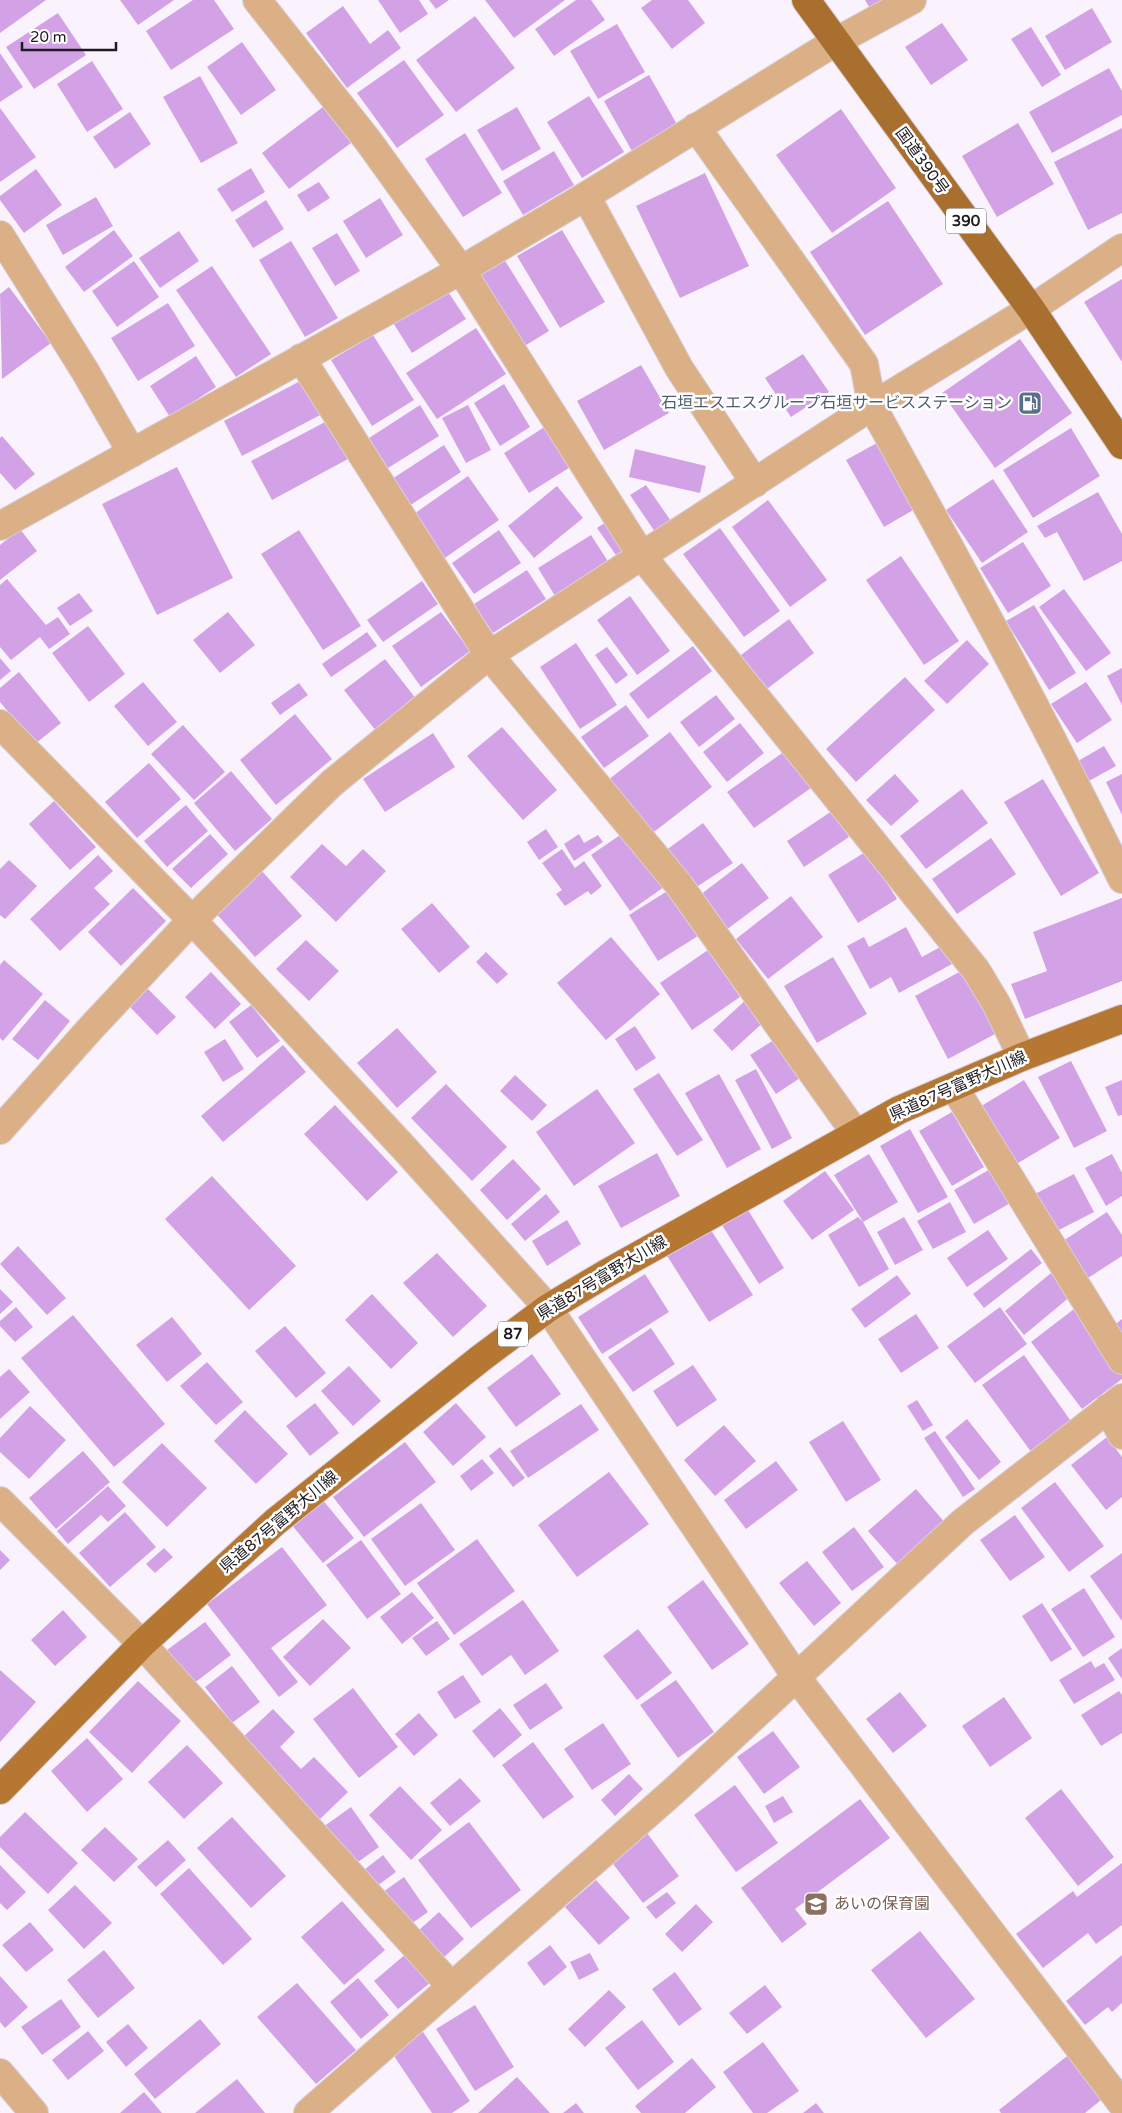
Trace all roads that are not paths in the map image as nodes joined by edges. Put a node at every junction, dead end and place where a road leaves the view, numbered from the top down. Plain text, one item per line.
1 (257, 0) edge
2 (806, 0) edge
3 (912, 0) edge
4 (835, 42) junction
5 (696, 127) junction
6 (586, 196) junction
7 (0, 235) edge
8 (1122, 248) edge
9 (461, 270) junction
10 (1032, 309) junction
11 (301, 358) junction
12 (872, 406) junction
13 (1122, 445) edge
14 (132, 453) junction
15 (755, 483) junction
16 (0, 526) edge
17 (642, 556) junction
18 (489, 655) junction
19 (0, 724) edge
20 (1122, 879) edge
21 (192, 920) junction
22 (1122, 1019) edge
23 (1022, 1057) junction
24 (954, 1087) junction
25 (0, 1130) edge
26 (856, 1134) junction
27 (548, 1308) junction
28 (1122, 1360) edge
29 (1115, 1403) edge
30 (1122, 1436) edge
31 (0, 1501) edge
32 (142, 1644) junction
33 (797, 1678) junction
34 (0, 1790) edge
35 (451, 1986) junction
36 (0, 2073) edge
37 (1122, 2104) edge
38 (34, 2113) edge
39 (308, 2113) edge

1 - 9 street
2 - 4 highway, 国道390号 / 390
3 - 4 street
4 - 5 street
4 - 10 highway, 国道390号 / 390
5 - 6 street
5 - 12 street
6 - 9 street
6 - 15 street
7 - 14 street
8 - 10 street
9 - 11 street
9 - 17 street
10 - 12 street
10 - 13 highway, 国道390号 / 390
11 - 14 street
11 - 18 street
12 - 15 street
12 - 20 street
14 - 16 street
15 - 17 street
17 - 18 street
17 - 23 street
18 - 21 street
18 - 26 street
19 - 21 street
21 - 25 street
21 - 27 street
22 - 23 main road, 県道87号富野大川線 / 87
23 - 24 main road, 県道87号富野大川線 / 87
24 - 26 main road, 県道87号富野大川線 / 87
24 - 28 street
26 - 27 main road, 県道87号富野大川線 / 87
27 - 32 main road, 県道87号富野大川線 / 87
27 - 33 street
29 - 30 street
29 - 33 street
31 - 32 street
32 - 34 main road, 県道87号富野大川線 / 87
32 - 35 street
33 - 35 street
33 - 37 street
35 - 39 street
36 - 38 street

